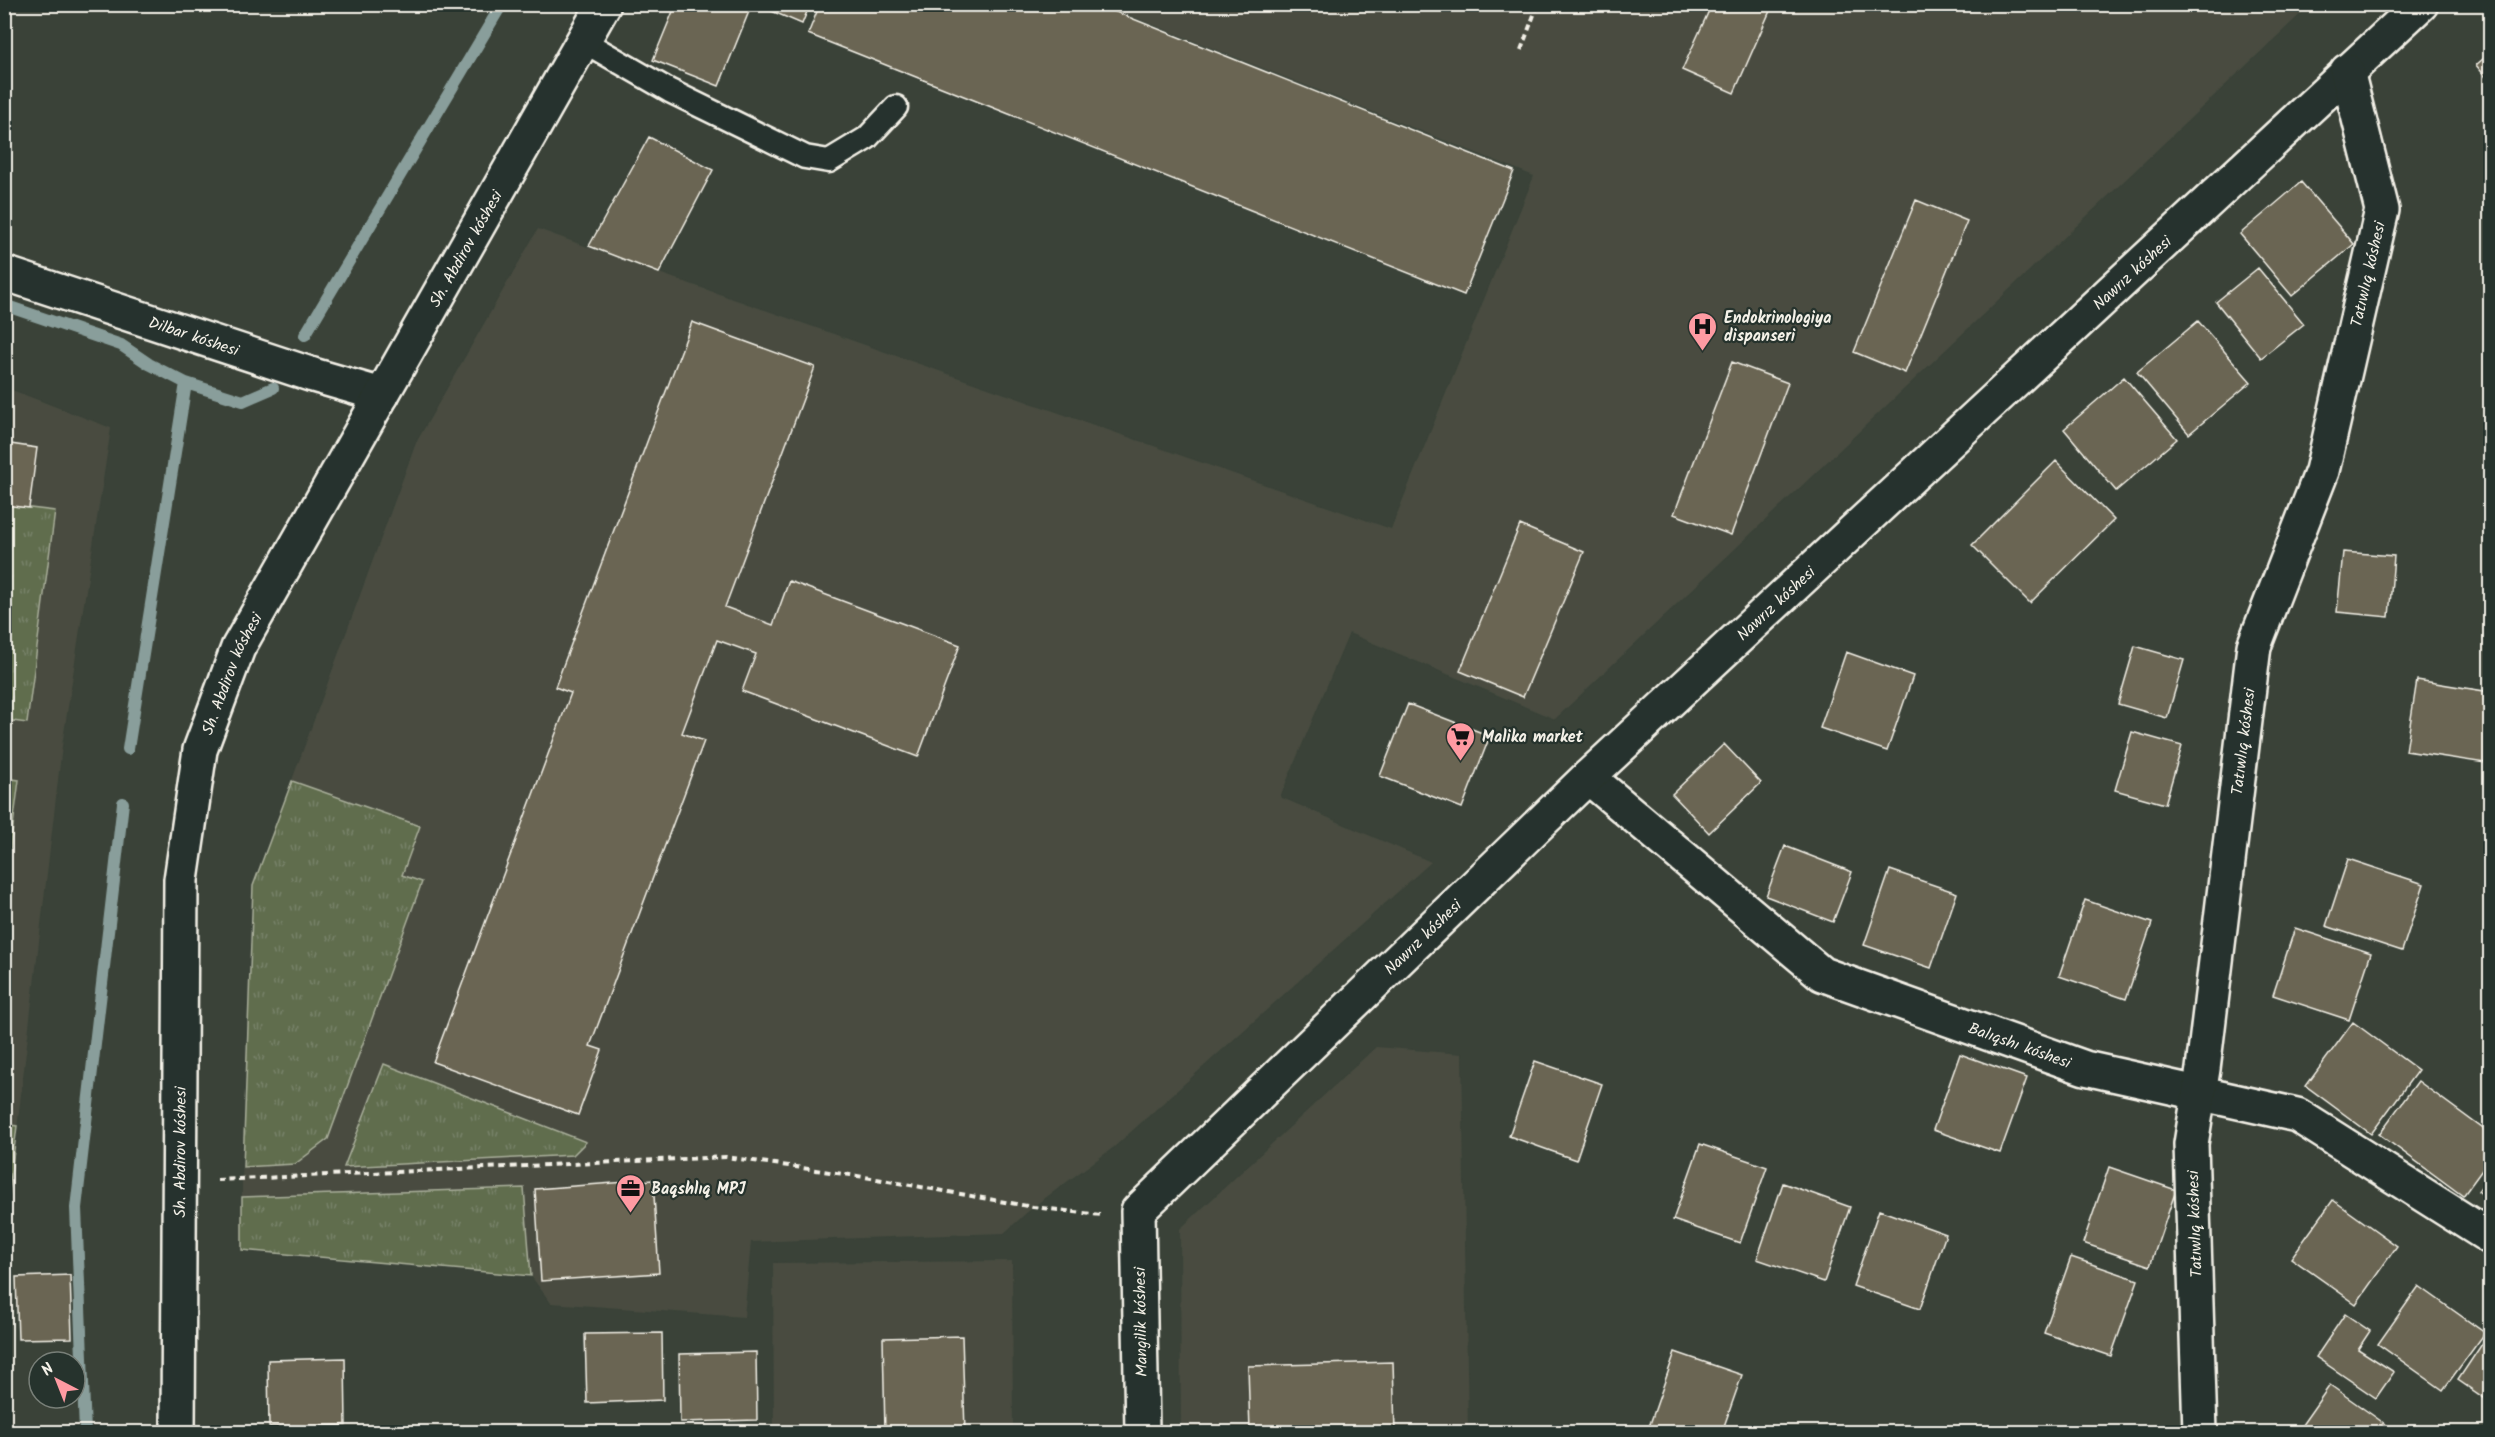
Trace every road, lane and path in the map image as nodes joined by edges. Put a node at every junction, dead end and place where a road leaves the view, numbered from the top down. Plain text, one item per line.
1 (604, 4) edge
2 (1538, 4) edge
3 (2421, 4) edge
4 (583, 41) junction
5 (1521, 50) dead end
6 (2347, 71) junction
7 (896, 107) dead end
8 (4, 273) edge
9 (382, 395) junction
10 (1588, 777) junction
11 (2199, 1093) junction
12 (180, 1181) junction
13 (1139, 1215) junction
14 (2490, 1237) edge
15 (178, 1432) edge
16 (1142, 1432) edge
17 (2200, 1432) edge

1 - 4 street, Sh. Abdirov kóshesi
2 - 5 path
3 - 6 street, Nawrız kóshesi
4 - 7 lane
4 - 9 street, Sh. Abdirov kóshesi
6 - 10 street, Nawrız kóshesi
6 - 11 street, Tatıwlıq kóshesi
8 - 9 street, Dilbar kóshesi
9 - 12 street, Sh. Abdirov kóshesi
10 - 11 street, Balıqshı kóshesi
10 - 13 street, Nawrız kóshesi
11 - 14 street, Balıqshı kóshesi
11 - 17 street, Tatıwlıq kóshesi
12 - 13 path
12 - 15 street, Sh. Abdirov kóshesi
13 - 16 street, Mangilik kóshesi

